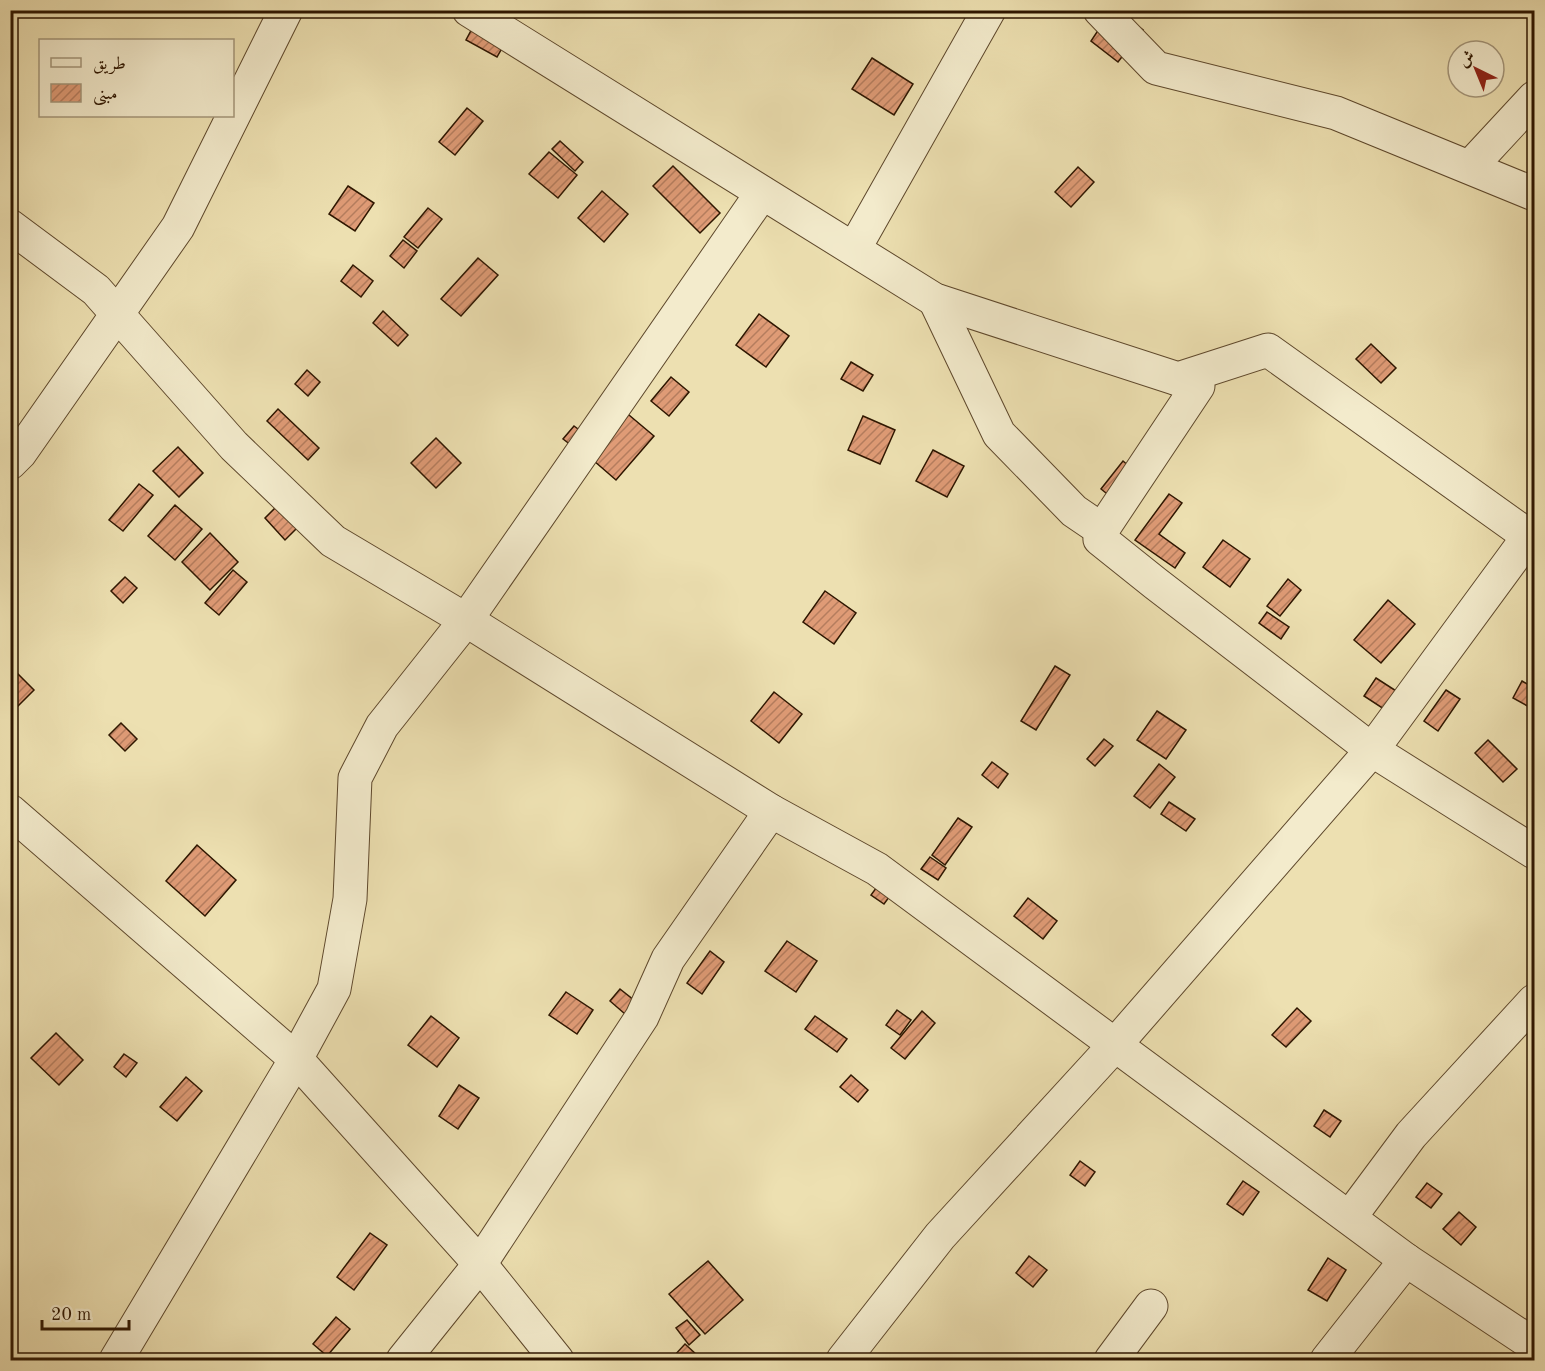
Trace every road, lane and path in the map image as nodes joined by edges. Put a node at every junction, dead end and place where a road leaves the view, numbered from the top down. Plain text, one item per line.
1 (286, 10) edge
2 (469, 10) edge
3 (988, 10) edge
4 (1100, 10) edge
5 (1534, 98) edge
6 (234, 114) edge
7 (233, 117) edge
8 (1470, 167) junction
9 (762, 192) junction
10 (1534, 194) edge
11 (10, 226) edge
12 (854, 249) junction
13 (935, 300) junction
14 (118, 314) junction
15 (1178, 379) junction
16 (10, 463) edge
17 (1102, 530) junction
18 (1532, 538) edge
19 (466, 620) junction
20 (1372, 750) junction
21 (10, 811) edge
22 (771, 811) junction
23 (1534, 852) edge
24 (1534, 1001) edge
25 (1114, 1046) junction
26 (296, 1059) junction
27 (1350, 1217) junction
28 (1406, 1260) junction
29 (480, 1264) junction
30 (1150, 1306) dead end
31 (1534, 1345) edge
32 (116, 1360) edge
33 (403, 1360) edge
34 (557, 1360) edge
35 (843, 1360) edge
36 (1111, 1360) edge
37 (1327, 1360) edge

1 - 6 street
2 - 9 street
3 - 12 street
4 - 8 street
5 - 8 street
7 - 14 street
8 - 10 street
9 - 12 street
9 - 19 street
11 - 14 street
12 - 13 street
13 - 15 street
13 - 17 street
14 - 16 street
14 - 19 street
15 - 17 street
15 - 18 street
17 - 20 street
18 - 20 street
19 - 22 street
19 - 26 street
20 - 23 street
20 - 25 street
21 - 26 street
22 - 25 street
22 - 29 street
24 - 27 street
25 - 27 street
25 - 35 street
26 - 29 street
26 - 32 street
27 - 28 street
28 - 31 street
28 - 37 street
29 - 33 street
29 - 34 street
30 - 36 street

